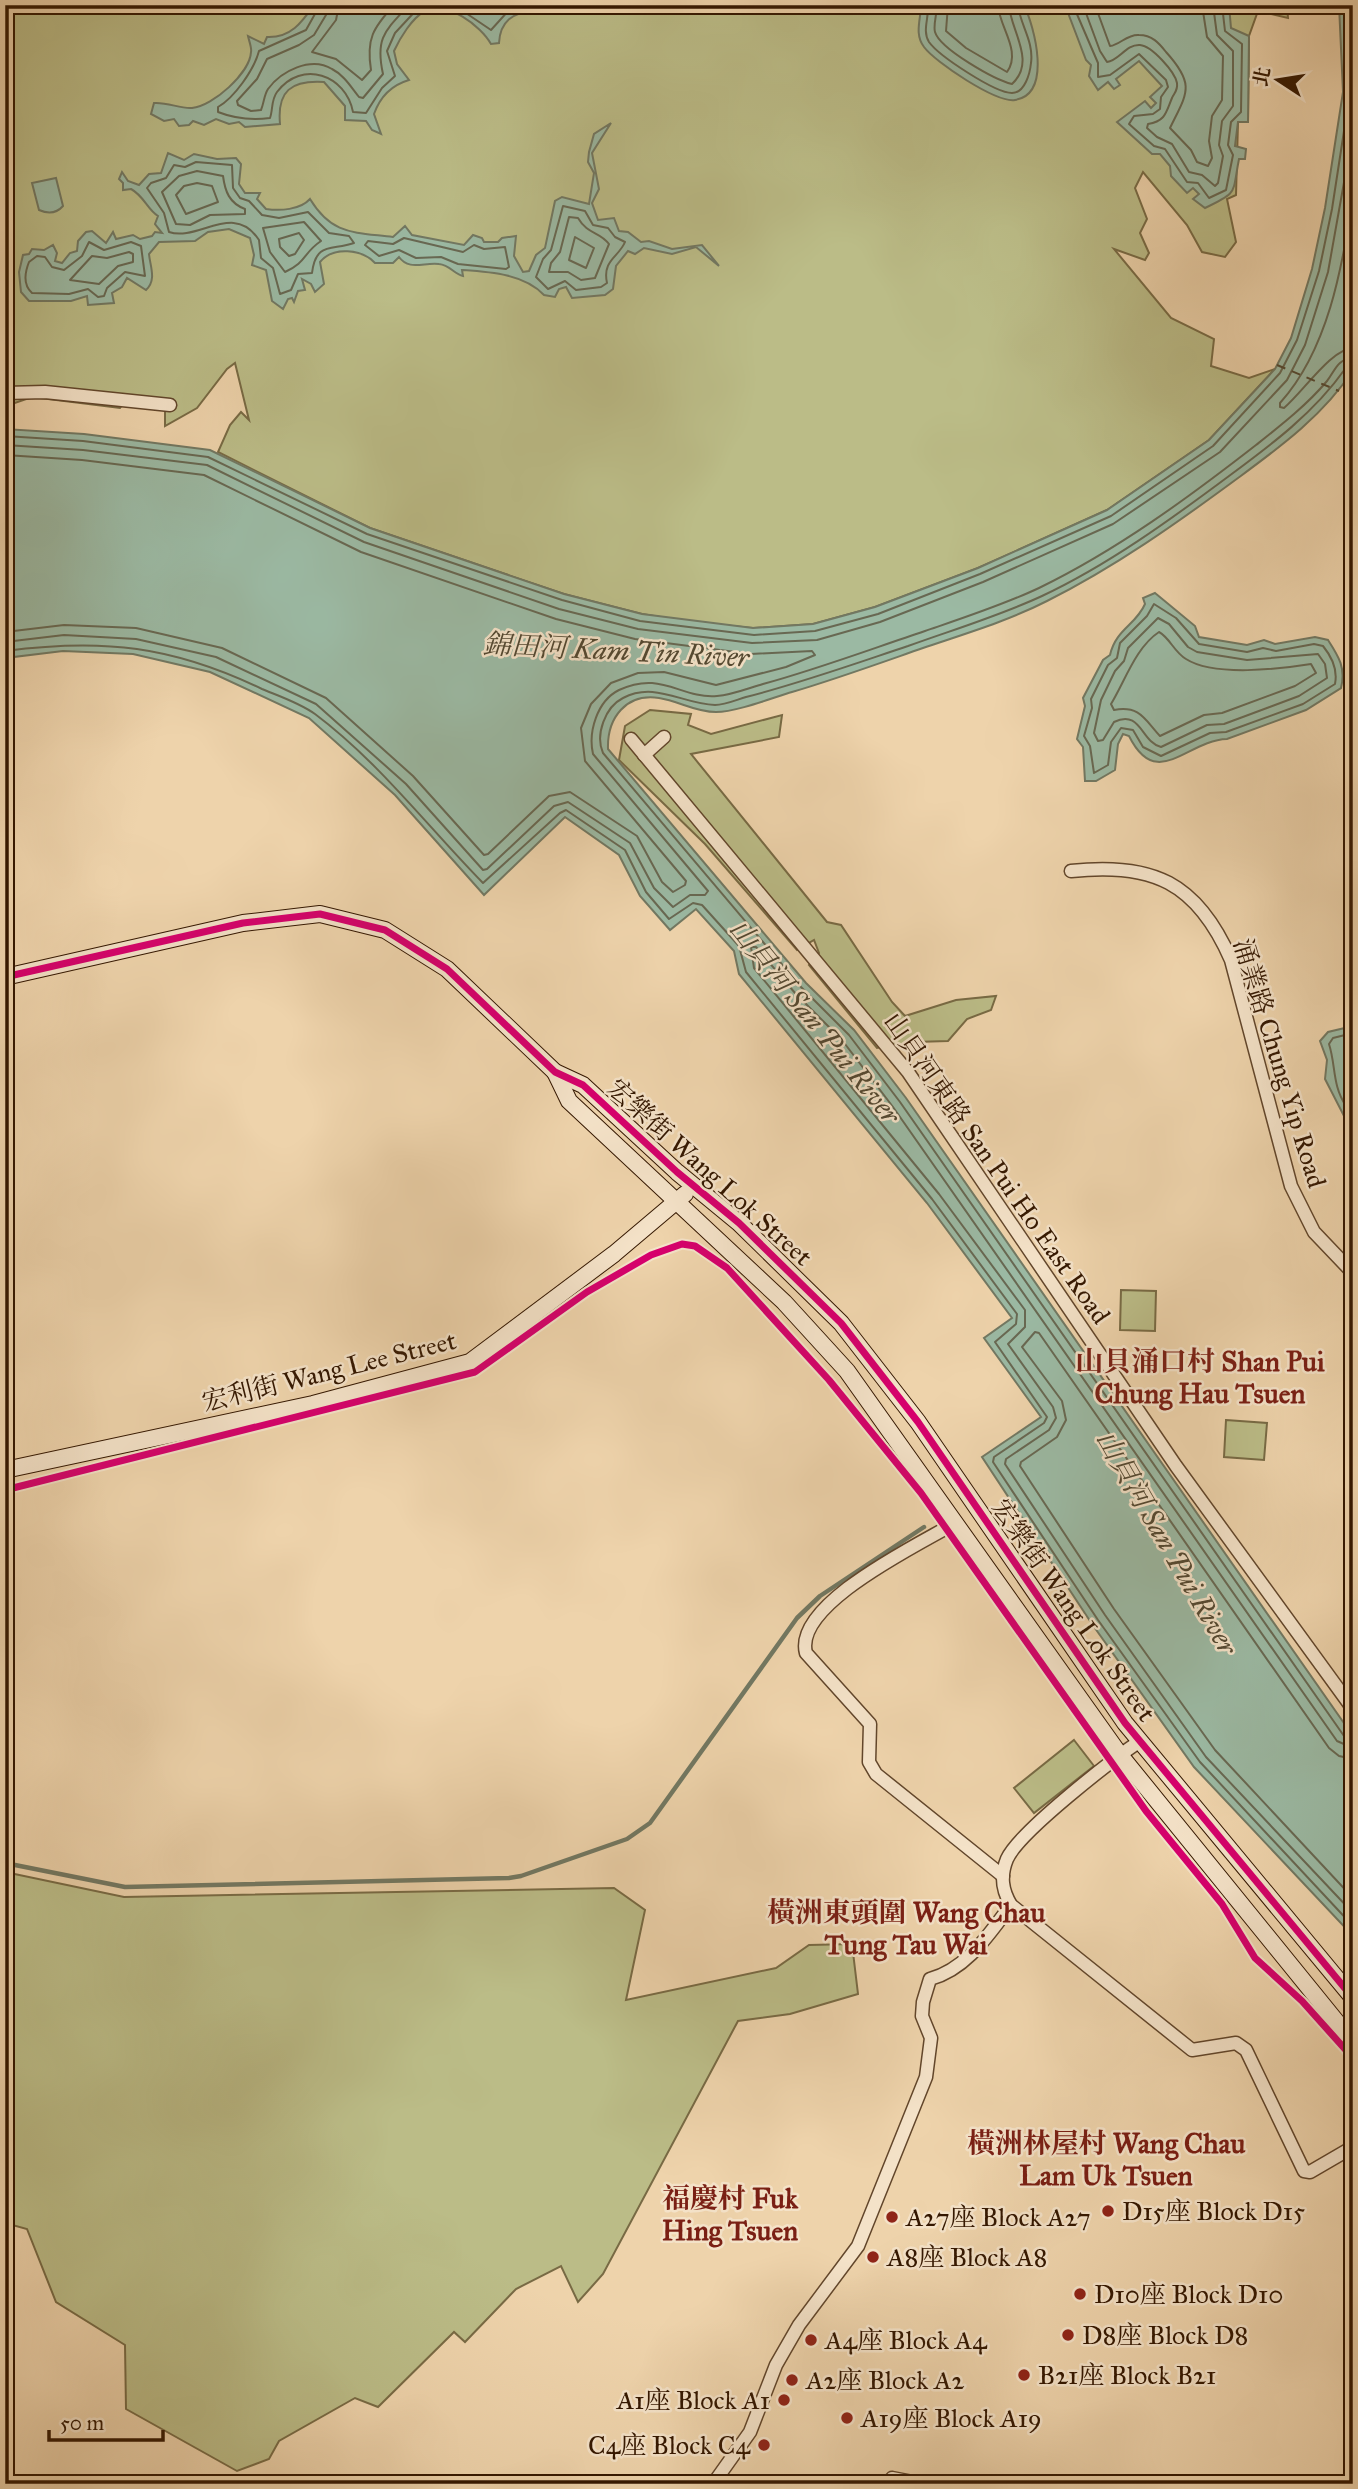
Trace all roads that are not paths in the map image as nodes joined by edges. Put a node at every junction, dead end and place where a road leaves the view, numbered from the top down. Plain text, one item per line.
1 (5, 393) edge
2 (170, 405) dead end
3 (664, 737) dead end
4 (631, 739) dead end
5 (644, 755) junction
6 (1071, 871) dead end
7 (5, 977) edge
8 (555, 1072) junction
9 (694, 1187) junction
10 (676, 1201) junction
11 (1353, 1273) edge
12 (5, 1470) edge
13 (955, 1523) junction
14 (1353, 1709) edge
15 (1140, 1741) junction
16 (1120, 1755) junction
17 (1003, 1876) junction
18 (1011, 1905) junction
19 (1353, 1998) edge
20 (1353, 2042) edge
21 (1353, 2147) edge
22 (713, 2484) edge
23 (891, 2484) edge
24 (923, 2484) edge

1 - 2 street
3 - 5 street
4 - 5 street, 山貝河東路 San Pui Ho East Road
5 - 14 street, 山貝河東路 San Pui Ho East Road
6 - 11 street, 涌業路 Chung Yip Road
7 - 8 street, 宏樂街 Wang Lok Street
8 - 9 street, 宏樂街 Wang Lok Street
8 - 10 street, 宏樂街 Wang Lok Street
9 - 10 street, 宏利街 Wang Lee Street
9 - 15 street, 宏樂街 Wang Lok Street
10 - 12 street, 宏利街 Wang Lee Street
10 - 13 street, 宏樂街 Wang Lok Street
13 - 16 street, 宏樂街 Wang Lok Street
13 - 17 street
15 - 16 street, 宏樂街 Wang Lok Street
15 - 19 street, 宏樂街 Wang Lok Street
16 - 17 street
16 - 20 street, 宏樂街 Wang Lok Street
17 - 18 street
18 - 21 street
18 - 22 street
23 - 24 street

